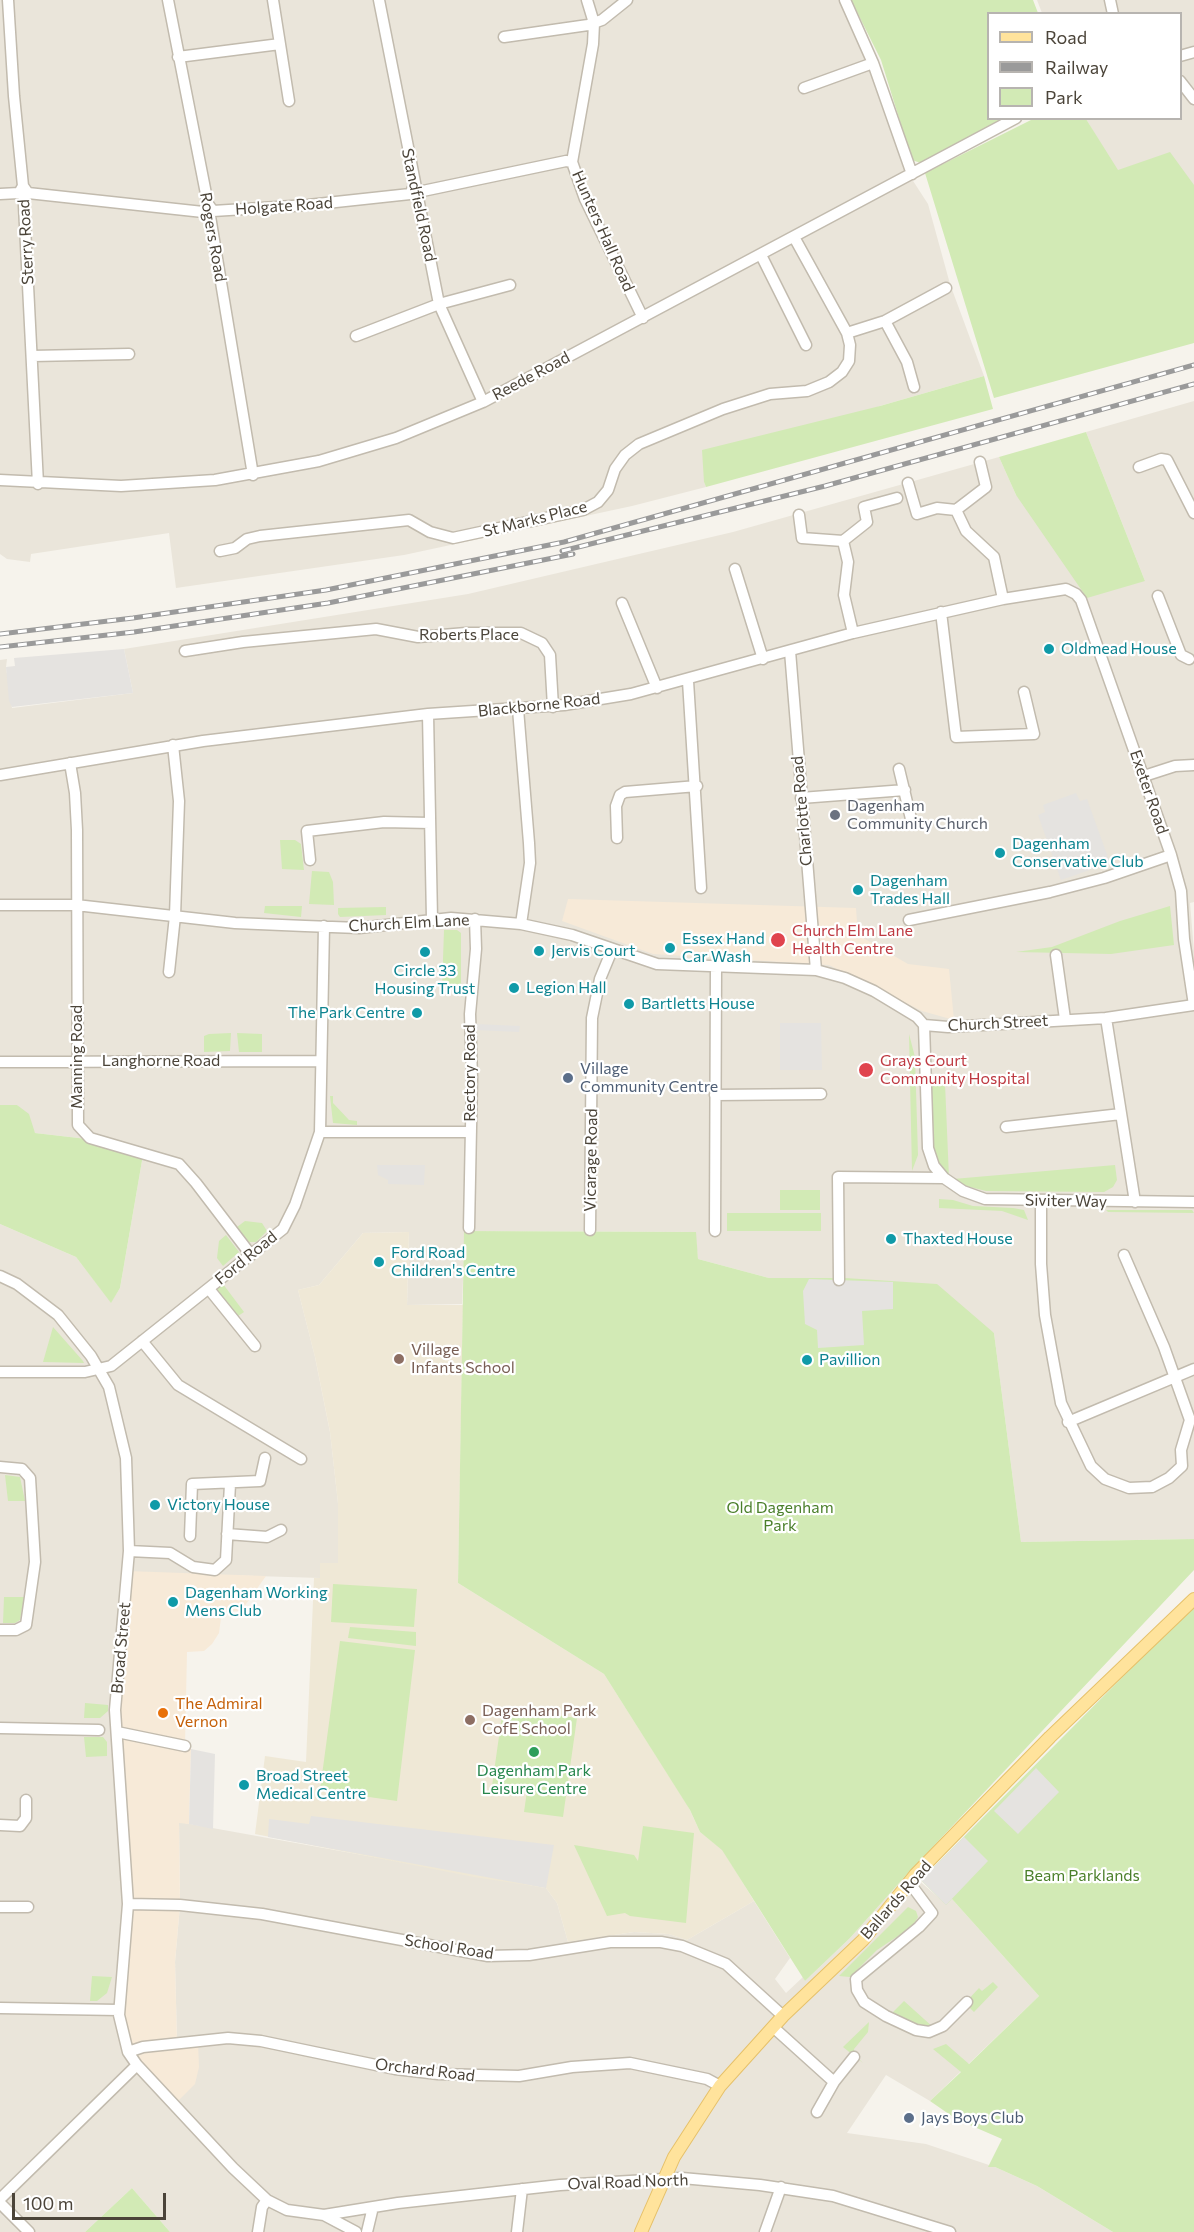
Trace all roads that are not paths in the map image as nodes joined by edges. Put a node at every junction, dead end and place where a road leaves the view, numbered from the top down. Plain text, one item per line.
1 (8, 0) edge
2 (168, 0) edge
3 (273, 0) edge
4 (379, 0) edge
5 (587, 0) edge
6 (627, 0) edge
7 (845, 0) edge
8 (594, 23) junction
9 (504, 36) dead end
10 (280, 44) junction
11 (178, 57) junction
12 (873, 63) junction
13 (1182, 84) edge
14 (804, 88) dead end
15 (1194, 99) edge
16 (289, 101) dead end
17 (1012, 120) edge
18 (572, 162) junction
19 (912, 174) junction
20 (23, 186) junction
21 (414, 186) junction
22 (0, 194) edge
23 (208, 204) junction
24 (794, 237) junction
25 (761, 255) junction
26 (510, 285) dead end
27 (946, 288) dead end
28 (439, 304) junction
29 (643, 318) junction
30 (885, 321) junction
31 (847, 333) junction
32 (356, 336) dead end
33 (806, 345) dead end
34 (129, 354) dead end
35 (32, 356) junction
36 (914, 387) dead end
37 (483, 402) junction
38 (980, 462) dead end
39 (1139, 467) dead end
40 (253, 475) junction
41 (0, 480) edge
42 (908, 483) dead end
43 (38, 484) junction
44 (897, 498) dead end
45 (956, 510) junction
46 (1194, 513) edge
47 (799, 515) dead end
48 (843, 542) junction
49 (220, 551) dead end
50 (735, 569) dead end
51 (1070, 591) joint
52 (1158, 596) dead end
53 (1003, 598) junction
54 (622, 603) dead end
55 (941, 612) junction
56 (853, 633) junction
57 (185, 651) dead end
58 (789, 651) junction
59 (763, 659) junction
60 (1189, 659) dead end
61 (688, 681) junction
62 (657, 688) junction
63 (1024, 692) dead end
64 (553, 707) junction
65 (518, 709) junction
66 (428, 714) junction
67 (173, 745) junction
68 (70, 763) junction
69 (1194, 765) edge
70 (899, 769) dead end
71 (0, 775) edge
72 (1144, 776) junction
73 (697, 786) junction
74 (905, 790) junction
75 (801, 798) junction
76 (430, 823) junction
77 (912, 823) dead end
78 (617, 838) dead end
79 (1171, 855) junction
80 (310, 860) dead end
81 (702, 888) dead end
82 (0, 905) edge
83 (76, 905) junction
84 (175, 916) junction
85 (432, 919) junction
86 (475, 919) junction
87 (909, 920) dead end
88 (521, 924) junction
89 (324, 926) junction
90 (612, 950) junction
91 (1056, 955) dead end
92 (716, 966) junction
93 (816, 970) junction
94 (169, 972) dead end
95 (1194, 1005) edge
96 (1106, 1017) junction
97 (1065, 1019) junction
98 (924, 1025) junction
99 (77, 1061) junction
100 (321, 1061) junction
101 (0, 1062) edge
102 (821, 1094) dead end
103 (715, 1095) junction
104 (1120, 1114) junction
105 (1005, 1127) dead end
106 (320, 1132) junction
107 (471, 1132) junction
108 (944, 1178) junction
109 (1041, 1201) junction
110 (1135, 1202) junction
111 (1194, 1202) edge
112 (469, 1228) dead end
113 (590, 1230) dead end
114 (715, 1231) dead end
115 (1124, 1255) dead end
116 (251, 1256) junction
117 (0, 1276) edge
118 (839, 1280) dead end
119 (209, 1289) junction
120 (142, 1341) junction
121 (255, 1346) dead end
122 (1194, 1369) edge
123 (99, 1370) junction
124 (0, 1372) edge
125 (1174, 1376) junction
126 (1068, 1422) junction
127 (265, 1458) dead end
128 (301, 1459) dead end
129 (0, 1467) edge
130 (230, 1484) junction
131 (281, 1530) dead end
132 (227, 1534) junction
133 (190, 1536) dead end
134 (129, 1551) junction
135 (1194, 1599) edge
136 (0, 1630) edge
137 (0, 1728) edge
138 (99, 1730) dead end
139 (117, 1732) junction
140 (185, 1746) dead end
141 (26, 1800) dead end
142 (0, 1825) edge
143 (909, 1882) junction
144 (128, 1904) junction
145 (0, 1907) edge
146 (28, 1907) dead end
147 (967, 2002) dead end
148 (0, 2008) edge
149 (119, 2010) junction
150 (783, 2016) junction
151 (773, 2027) junction
152 (128, 2052) junction
153 (854, 2057) dead end
154 (137, 2065) junction
155 (834, 2082) junction
156 (720, 2086) junction
157 (817, 2112) dead end
158 (665, 2178) junction
159 (781, 2187) junction
160 (522, 2189) junction
161 (267, 2200) junction
162 (0, 2201) edge
163 (374, 2207) junction
164 (324, 2215) junction
165 (29, 2232) edge
166 (258, 2232) edge
167 (356, 2232) edge
168 (368, 2232) edge
169 (517, 2232) edge
170 (641, 2232) edge
171 (765, 2232) edge
172 (950, 2232) edge

1 - 20 street, Sterry Road
2 - 11 street, Rogers Road
3 - 10 street
4 - 21 street, Standfield Road
5 - 8 street, Hunters Hall Road
6 - 8 street
7 - 12 street
8 - 9 street
8 - 18 street, Hunters Hall Road
10 - 11 street
10 - 16 street
11 - 23 street, Rogers Road
12 - 14 street
12 - 19 street
13 - 15 street
17 - 19 street, Reede Road
18 - 21 street, Holgate Road
18 - 29 street, Hunters Hall Road
19 - 24 street, Reede Road
20 - 22 street
20 - 23 street, Holgate Road
20 - 35 street, Sterry Road
21 - 23 street, Holgate Road
21 - 28 street, Standfield Road
23 - 40 street, Rogers Road
24 - 25 street, Reede Road
24 - 31 street, St Marks Place
25 - 29 street, Reede Road
25 - 33 street
26 - 28 street
27 - 30 street
28 - 32 street
28 - 37 street, Standfield Road
29 - 37 street, Reede Road
30 - 31 street
30 - 36 street
31 - 49 street, St Marks Place
34 - 35 street
35 - 43 street, Sterry Road
37 - 40 street, Reede Road
38 - 45 street
39 - 46 street
40 - 43 street, Reede Road
41 - 43 street, Reede Road
42 - 45 street
44 - 48 street
45 - 53 street
47 - 48 street
48 - 56 street
50 - 59 street
51 - 53 street, Blackborne Road
51 - 72 street, Exeter Road
52 - 60 street
53 - 55 street, Blackborne Road
54 - 62 street
55 - 56 street, Blackborne Road
55 - 63 street
56 - 58 street, Blackborne Road
57 - 64 street, Roberts Place
58 - 59 street, Blackborne Road
58 - 75 street, Charlotte Road
59 - 61 street, Blackborne Road
61 - 62 street, Blackborne Road
61 - 73 street
62 - 64 street, Blackborne Road
64 - 65 street, Blackborne Road
65 - 66 street, Blackborne Road
65 - 88 street
66 - 67 street, Blackborne Road
66 - 76 street
67 - 68 street, Blackborne Road
67 - 84 street
68 - 71 street, Blackborne Road
68 - 83 street, Manning Road
69 - 72 street
70 - 74 street
72 - 79 street, Exeter Road
73 - 78 street
73 - 81 street
74 - 75 street
74 - 77 street
75 - 93 street, Charlotte Road
76 - 80 street
76 - 85 street
79 - 87 street
79 - 95 street, Exeter Road
82 - 83 street, Church Elm Lane
83 - 84 street, Church Elm Lane
83 - 99 street, Manning Road
84 - 89 street, Church Elm Lane
84 - 94 street
85 - 86 street, Church Elm Lane
85 - 89 street, Church Elm Lane
86 - 88 street, Church Elm Lane
86 - 107 street, Rectory Road
88 - 90 street, Church Elm Lane
89 - 100 street, Ford Road
90 - 92 street, Church Elm Lane
90 - 113 street, Vicarage Road
91 - 97 street
92 - 93 street, Church Elm Lane
92 - 103 street
93 - 98 street, Church Street
95 - 96 street, Church Street
96 - 97 street, Church Street
96 - 104 street
97 - 98 street, Church Street
98 - 108 street, Siviter Way
99 - 100 street, Langhorne Road
99 - 101 street, Langhorne Road
99 - 116 street, Manning Road
100 - 106 street, Ford Road
102 - 103 street
103 - 114 street
104 - 105 street
104 - 110 street
106 - 107 street
106 - 116 street, Ford Road
107 - 112 street, Rectory Road
108 - 109 street, Siviter Way
108 - 118 street
109 - 110 street, Siviter Way
109 - 126 street
110 - 111 street, Siviter Way
115 - 125 street
116 - 119 street, Ford Road
117 - 123 street, Broad Street
119 - 120 street, Ford Road
119 - 121 street
120 - 123 street, Ford Road
120 - 128 street
122 - 125 street
123 - 124 street, Ford Road
123 - 134 street, Broad Street
125 - 126 street
125 - 126 street
127 - 130 street
129 - 136 street
130 - 132 street
130 - 133 street
131 - 132 street
132 - 134 street
134 - 139 street, Broad Street
135 - 143 main road, Ballards Road
137 - 138 street
139 - 140 street
139 - 144 street, Broad Street
141 - 142 street
143 - 147 street
143 - 150 main road, Ballards Road
144 - 149 street, Broad Street
144 - 150 street, School Road
145 - 146 street
148 - 149 street
149 - 152 street, Broad Street
150 - 151 main road, Ballards Road
151 - 155 street
151 - 156 main road, Ballards Road
152 - 154 street, Broad Street
152 - 156 street, Orchard Road
153 - 155 street
154 - 161 street, Broad Street
154 - 162 street
155 - 157 street
156 - 158 main road, Ballards Road
158 - 159 street, Oval Road North
158 - 160 street, Oval Road North
158 - 170 main road, Ballards Road
159 - 171 street
159 - 172 street, Oval Road North
160 - 163 street, Oval Road North
160 - 169 street
161 - 164 street
161 - 166 street
162 - 165 street
163 - 164 street, Oval Road North
163 - 168 street
164 - 167 street

